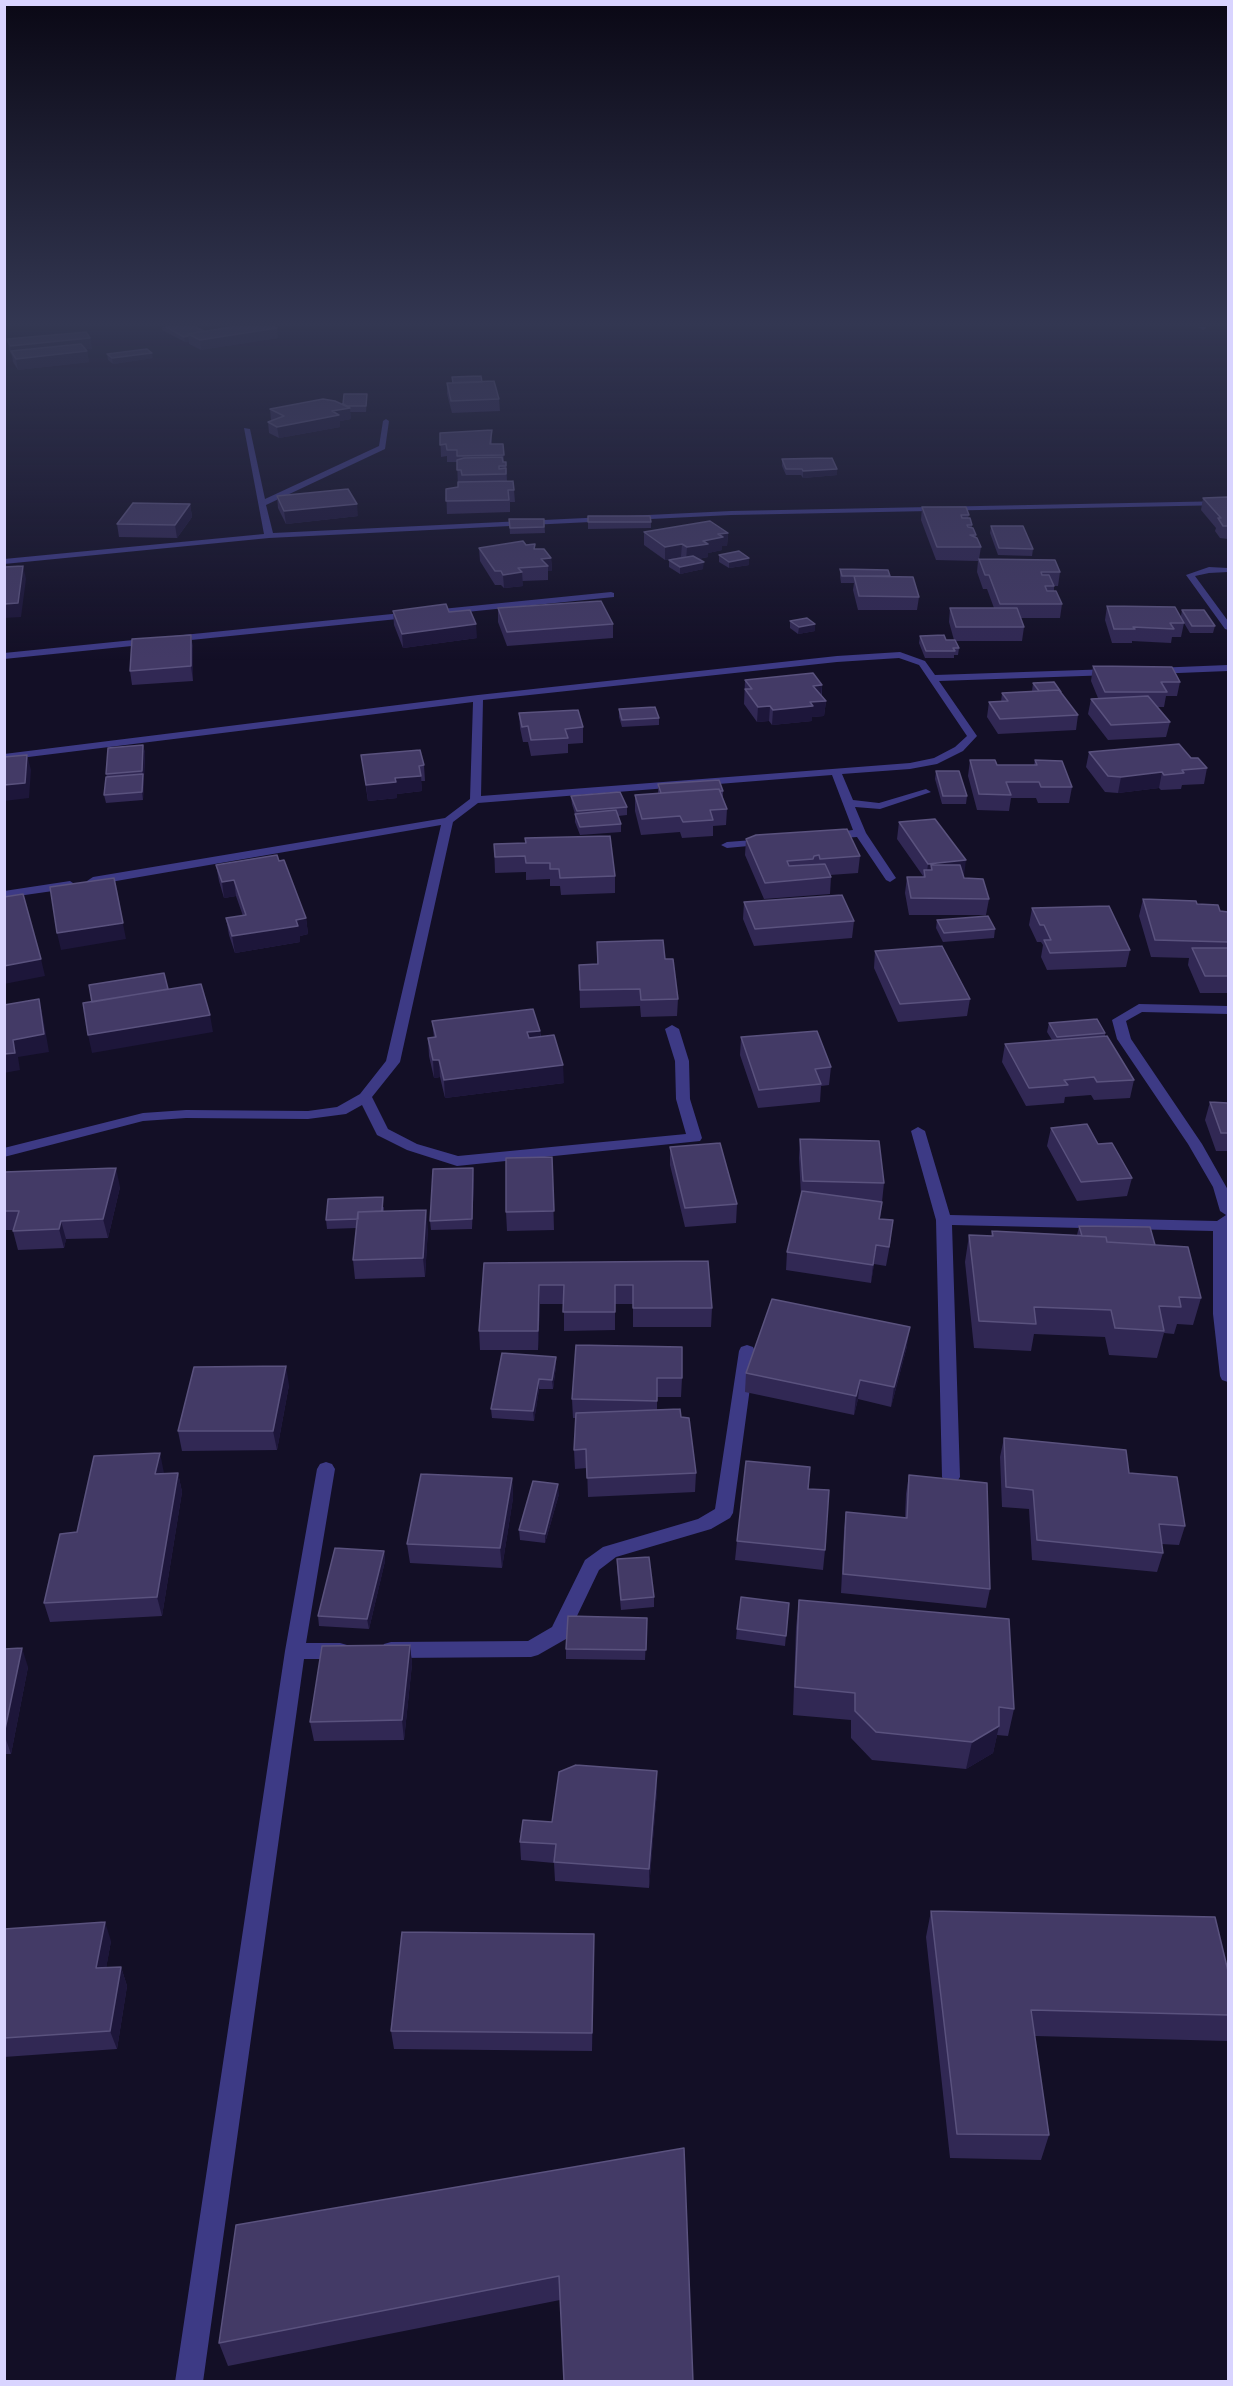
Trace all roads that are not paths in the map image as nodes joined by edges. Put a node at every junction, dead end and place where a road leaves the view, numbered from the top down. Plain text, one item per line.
1 (248, 438) edge
2 (383, 438) edge
3 (1228, 503) edge
4 (261, 504) junction
5 (269, 536) junction
6 (4, 562) edge
7 (1228, 570) edge
8 (611, 595) dead end
9 (1228, 627) edge
10 (4, 656) edge
11 (1228, 668) edge
12 (1146, 671) edge
13 (1122, 672) edge
14 (933, 678) junction
15 (478, 698) junction
16 (4, 757) edge
17 (836, 772) junction
18 (926, 792) dead end
19 (475, 800) junction
20 (849, 803) junction
21 (448, 821) junction
22 (860, 833) junction
23 (816, 837) edge
24 (783, 840) edge
25 (727, 845) dead end
26 (890, 878) dead end
27 (4, 895) edge
28 (1228, 1010) edge
29 (672, 1029) dead end
30 (365, 1097) junction
31 (918, 1131) dead end
32 (4, 1153) edge
33 (1226, 1218) edge
34 (944, 1220) junction
35 (747, 1351) dead end
36 (1228, 1376) edge
37 (326, 1469) dead end
38 (951, 1477) edge
39 (378, 1650) edge
40 (295, 1651) junction
41 (354, 1651) edge
42 (189, 2382) edge

1 - 4 street
2 - 4 street
3 - 5 street
4 - 5 street
5 - 6 street
7 - 9 street
8 - 10 street
11 - 12 street
13 - 14 street
14 - 15 street
14 - 17 street
15 - 16 street
15 - 19 street
17 - 19 street
17 - 20 street
18 - 20 street
19 - 21 street
20 - 22 street
21 - 27 street
21 - 30 street
22 - 23 street
22 - 26 street
24 - 25 street
28 - 33 street
29 - 30 street
30 - 32 street
31 - 34 street
33 - 34 street
33 - 36 street
34 - 38 street
35 - 39 street
37 - 40 street
40 - 41 street
40 - 42 street

